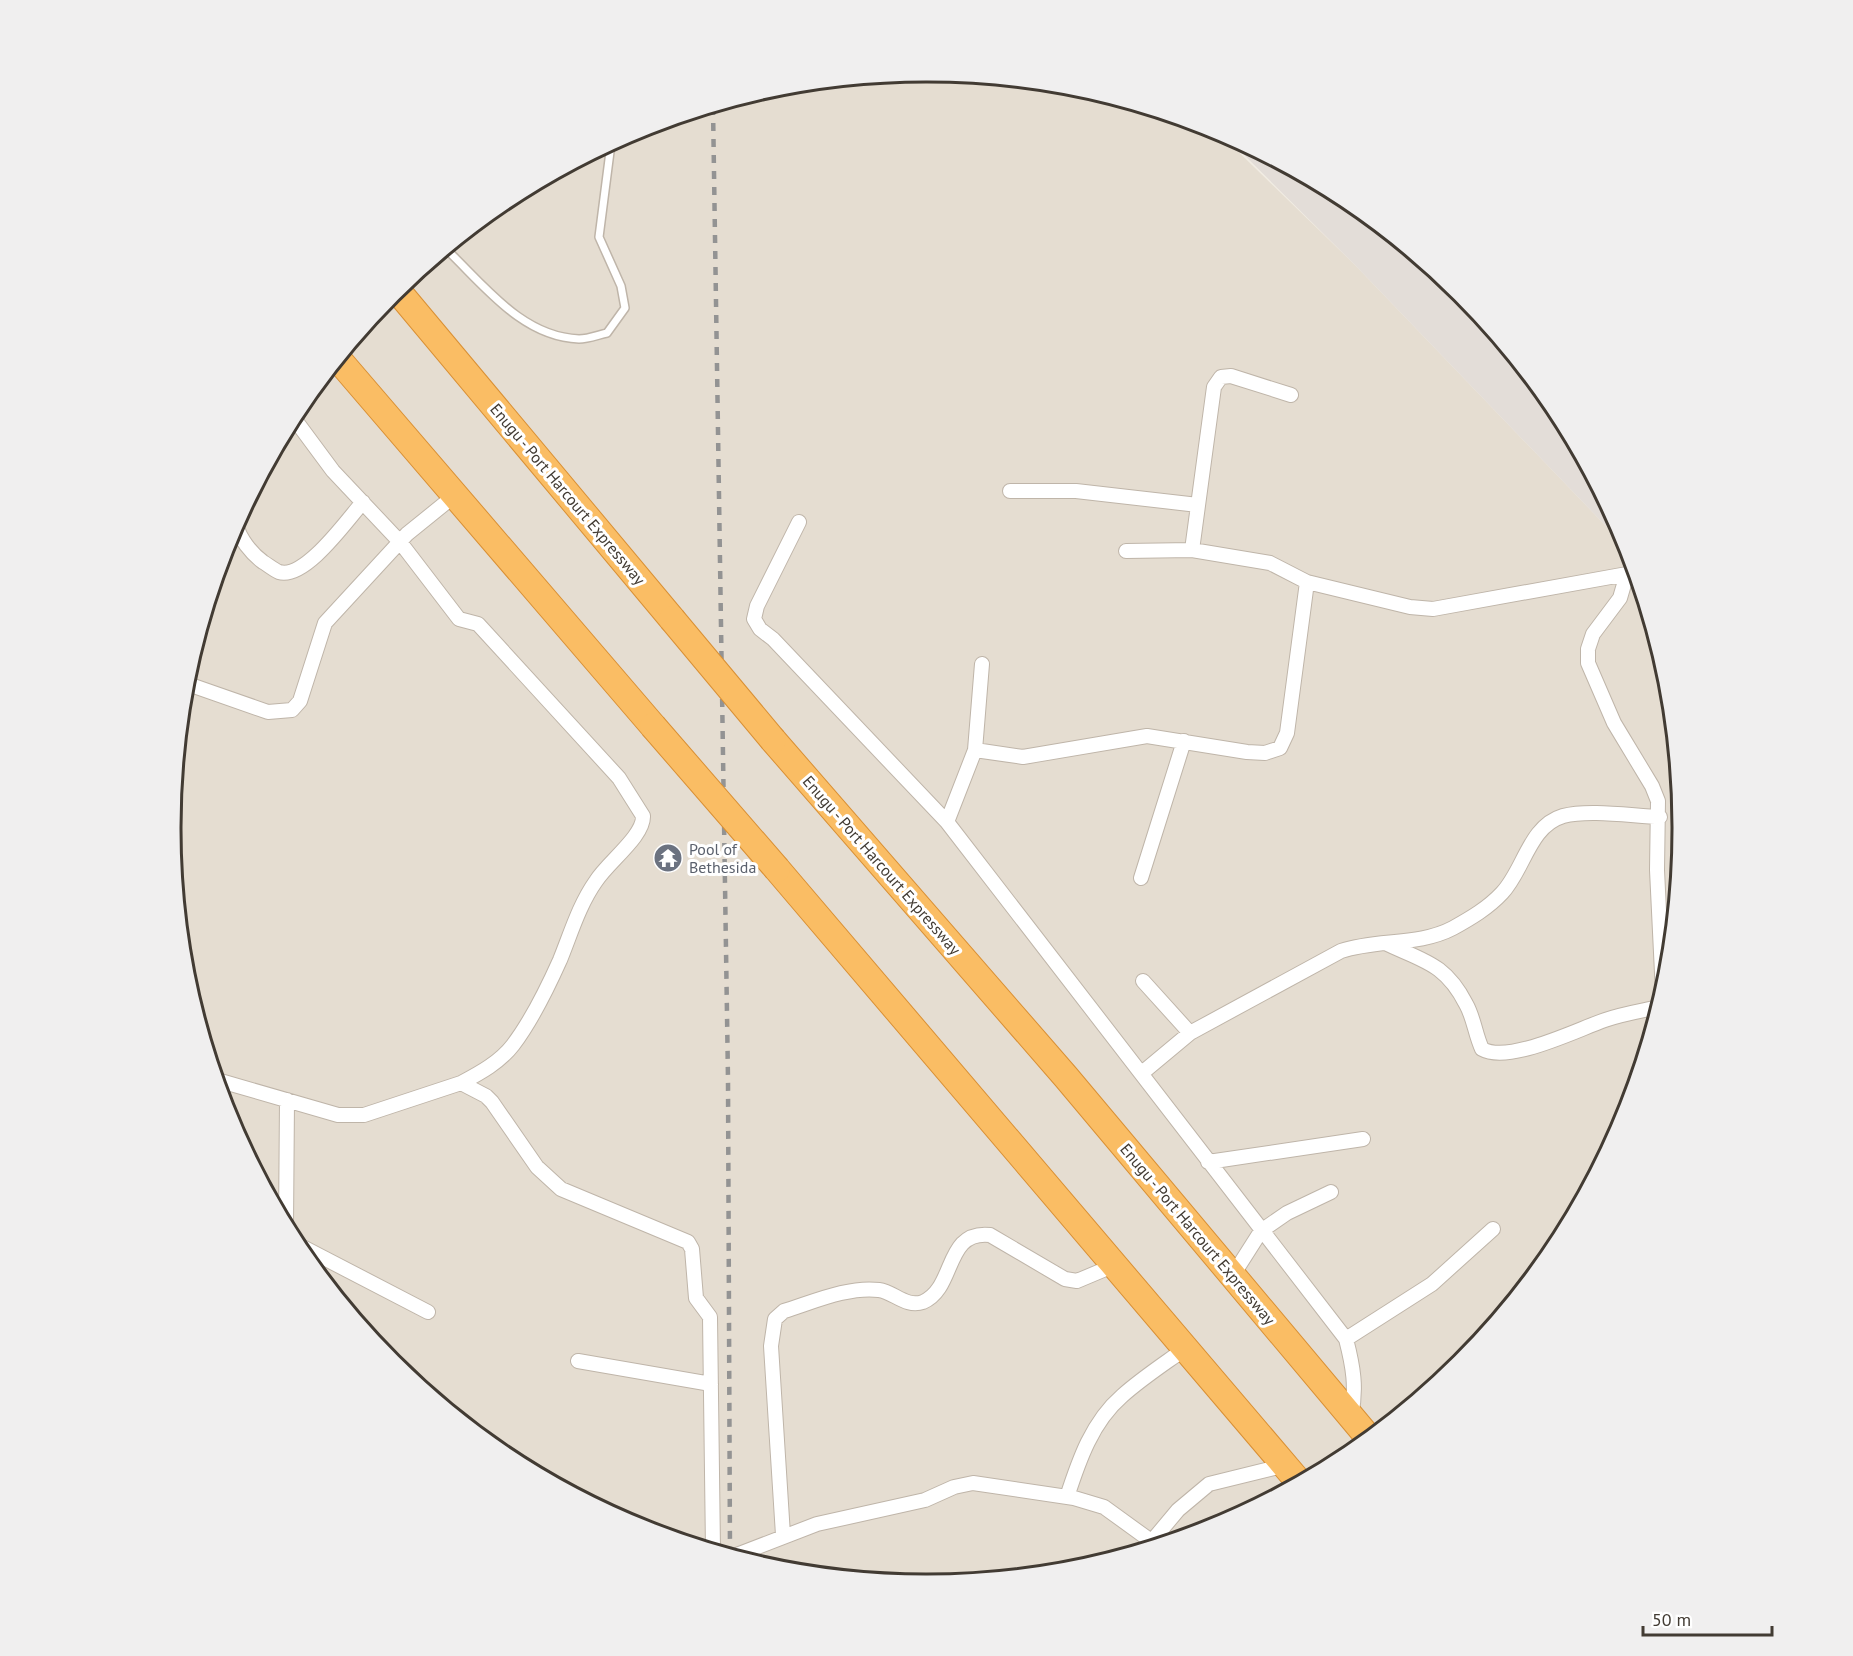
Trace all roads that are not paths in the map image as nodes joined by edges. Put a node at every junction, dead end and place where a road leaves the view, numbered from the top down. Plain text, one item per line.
1 (609, 154) edge
2 (452, 254) edge
3 (403, 297) edge
4 (343, 365) edge
5 (1291, 395) dead end
6 (300, 426) edge
7 (1010, 491) dead end
8 (454, 496) junction
9 (363, 502) junction
10 (1198, 505) junction
11 (799, 522) dead end
12 (241, 535) edge
13 (400, 542) junction
14 (1192, 550) junction
15 (1126, 551) dead end
16 (1628, 577) edge
17 (1629, 581) edge
18 (1306, 582) junction
19 (982, 664) dead end
20 (194, 686) edge
21 (1184, 741) junction
22 (975, 750) junction
23 (1660, 817) junction
24 (947, 822) junction
25 (1141, 878) dead end
26 (1381, 941) junction
27 (1661, 958) edge
28 (1143, 981) dead end
29 (1650, 1009) edge
30 (1190, 1033) junction
31 (1142, 1073) junction
32 (227, 1083) edge
33 (461, 1083) junction
34 (287, 1100) junction
35 (1364, 1139) dead end
36 (1208, 1162) junction
37 (1331, 1192) dead end
38 (286, 1209) edge
39 (1493, 1229) dead end
40 (1261, 1232) junction
41 (315, 1254) edge
42 (1115, 1265) junction
43 (1233, 1275) junction
44 (428, 1312) dead end
45 (1346, 1339) junction
46 (1185, 1348) junction
47 (578, 1361) dead end
48 (711, 1384) junction
49 (1351, 1416) junction
50 (1364, 1431) edge
51 (1292, 1474) edge
52 (1067, 1497) junction
53 (783, 1535) junction
54 (1155, 1537) edge
55 (1145, 1540) edge
56 (713, 1542) edge
57 (749, 1551) edge

1 - 2 lane
3 - 43 highway, Enugu - Port Harcourt Expressway, bridge
4 - 8 highway
5 - 10 street
6 - 9 street
7 - 10 street
8 - 13 street
8 - 42 highway, bridge
9 - 12 street
9 - 13 street
10 - 14 street
11 - 24 street
13 - 20 street
13 - 33 street
14 - 15 street
14 - 18 street
16 - 18 street
17 - 23 street
18 - 21 street
19 - 22 street
21 - 22 street
21 - 25 street
22 - 24 street
23 - 26 street
23 - 27 street
24 - 31 street
26 - 29 street
26 - 30 street
28 - 30 street
30 - 31 street
31 - 36 street
32 - 34 street
33 - 34 street
33 - 48 street
34 - 38 street
35 - 36 street
36 - 40 street
37 - 40 street
39 - 45 street
40 - 43 street
40 - 45 street
41 - 44 street
42 - 46 highway
42 - 53 street
43 - 49 highway, Enugu - Port Harcourt Expressway
45 - 49 street
46 - 51 highway
46 - 52 street
47 - 48 street
48 - 56 street
49 - 50 highway, Enugu - Port Harcourt Expressway
51 - 54 street
52 - 53 street
52 - 55 street
53 - 57 street

